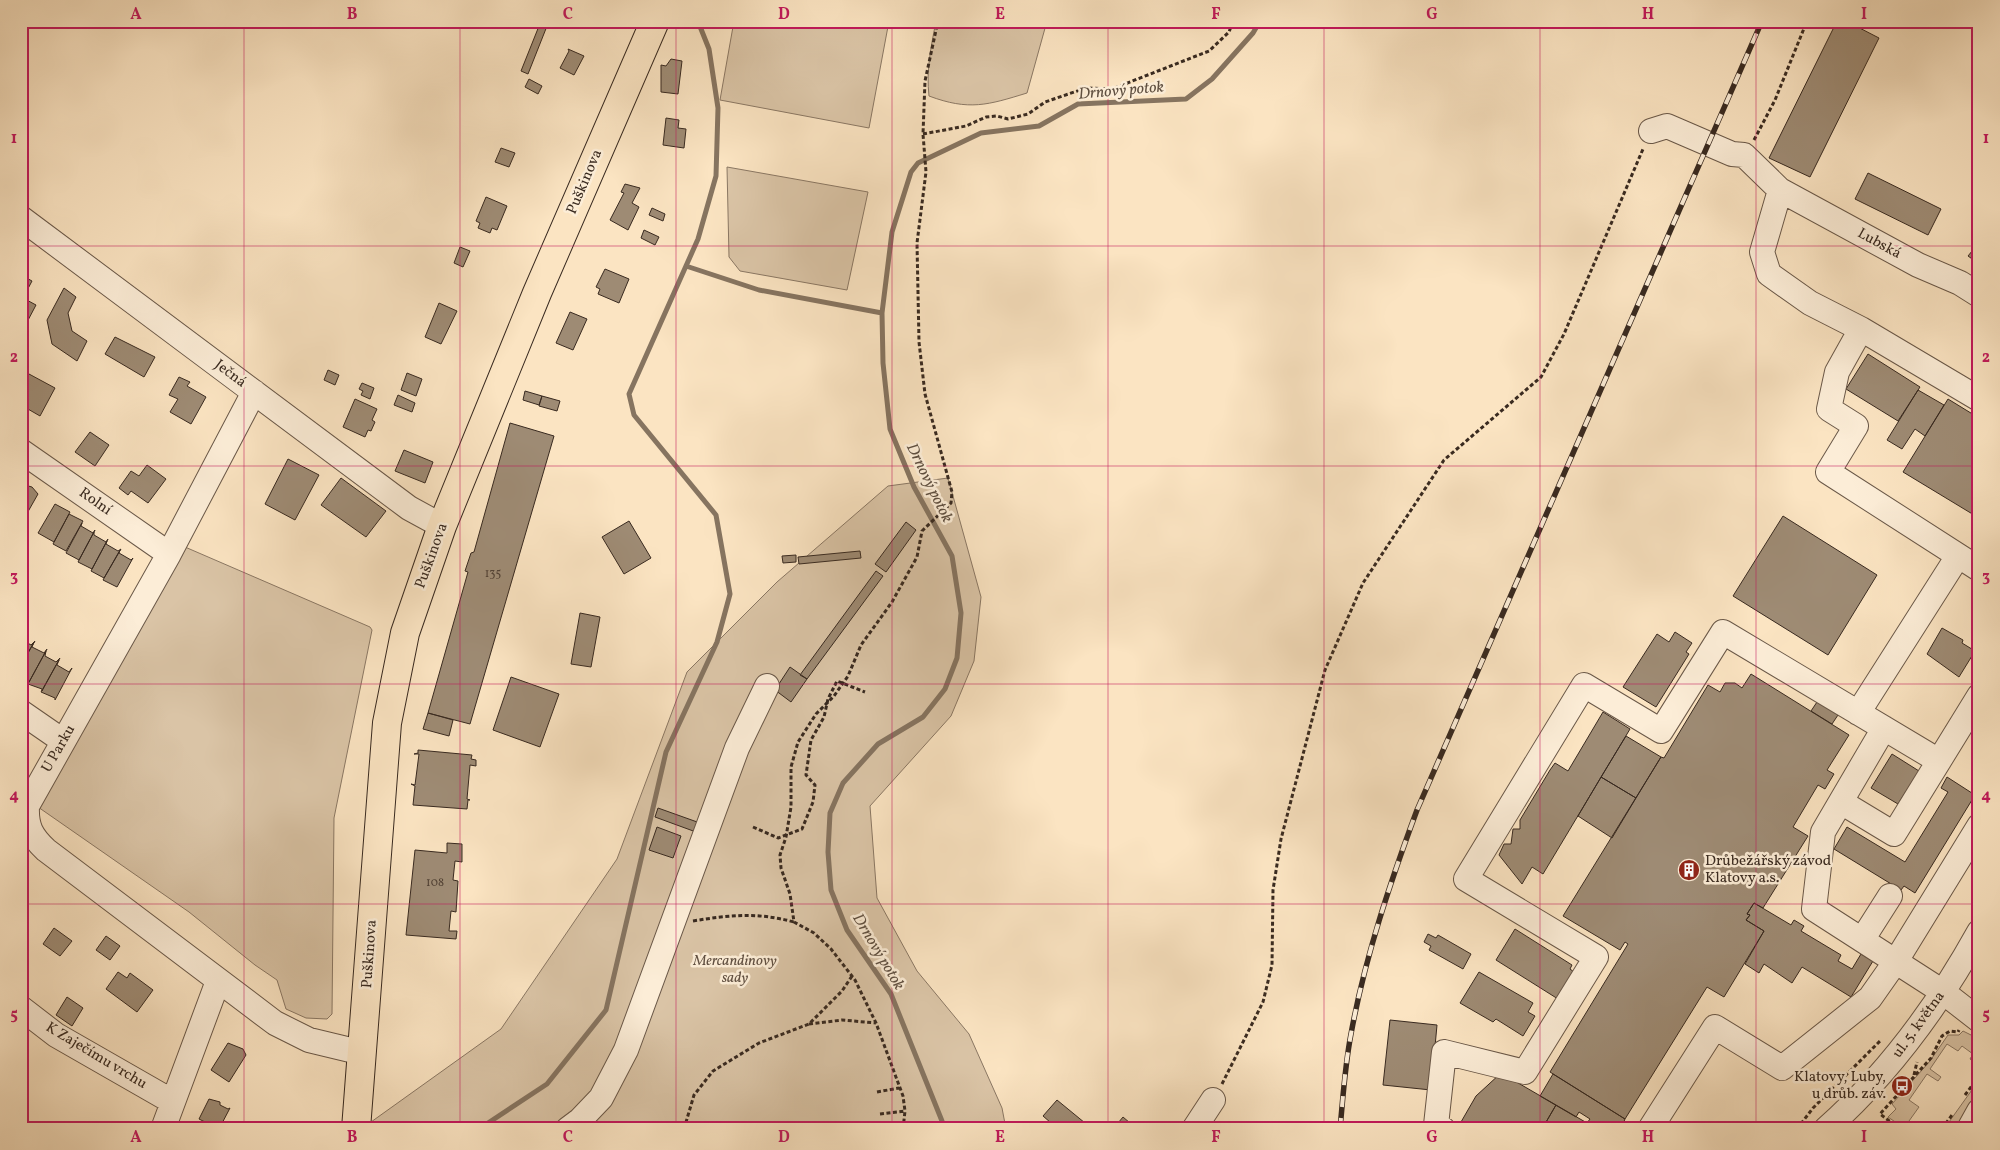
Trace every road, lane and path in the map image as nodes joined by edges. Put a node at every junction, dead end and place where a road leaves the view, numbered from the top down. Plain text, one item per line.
1 (655, 21) edge
2 (938, 21) edge
3 (1233, 21) edge
4 (1807, 21) edge
5 (1651, 131) joint
6 (924, 134) junction
7 (1744, 155) junction
8 (1780, 190) junction
9 (21, 218) edge
10 (1979, 294) edge
11 (1861, 329) junction
12 (254, 392) junction
13 (1979, 399) edge
14 (21, 451) edge
15 (442, 526) junction
16 (169, 554) junction
17 (1958, 556) junction
18 (1979, 569) edge
19 (767, 686) dead end
20 (865, 692) dead end
21 (1979, 696) edge
22 (21, 712) edge
23 (1858, 713) junction
24 (1884, 728) junction
25 (63, 741) junction
26 (1939, 761) junction
27 (1840, 802) junction
28 (1979, 826) edge
29 (753, 827) dead end
30 (1890, 896) dead end
31 (794, 922) junction
32 (671, 931) junction
33 (1979, 932) edge
34 (1862, 940) junction
35 (1896, 961) junction
36 (852, 976) junction
37 (218, 981) junction
38 (1943, 992) junction
39 (21, 1008) edge
40 (1975, 1016) edge
41 (876, 1023) junction
42 (809, 1024) junction
43 (363, 1053) junction
44 (899, 1088) junction
45 (877, 1092) dead end
46 (1213, 1100) joint
47 (172, 1102) junction
48 (905, 1111) junction
49 (1979, 1111) edge
50 (880, 1114) dead end
51 (903, 1127) edge
52 (162, 1129) edge
53 (356, 1129) edge
54 (568, 1129) edge
55 (684, 1129) edge
56 (886, 1129) edge
57 (1194, 1129) edge
58 (1443, 1129) edge
59 (1650, 1129) edge
60 (1826, 1129) edge
61 (1900, 1129) edge
62 (1934, 1129) edge
63 (1942, 1129) edge
64 (1969, 1129) edge

1 - 15 main road, Puškinova
2 - 6 path
3 - 6 path
4 - 7 path
5 - 7 street
5 - 46 path
6 - 31 path
7 - 8 street, Lubská
8 - 10 street, Lubská
8 - 11 street
9 - 12 street, Ječná
11 - 13 street
11 - 17 street
12 - 15 street, Ječná
12 - 16 street, U Parku
14 - 16 street, Rolní
15 - 43 main road, Puškinova
16 - 25 street, U Parku
17 - 18 street
17 - 23 street
19 - 32 street
20 - 29 path, bridge
21 - 26 street
22 - 25 street
23 - 24 street
23 - 58 street
24 - 26 street
24 - 27 street
25 - 37 street, U Parku
26 - 27 street
27 - 34 street
28 - 35 street
30 - 34 street
31 - 32 path
31 - 36 path
32 - 54 street
33 - 38 street, ul. 5. května
34 - 35 street
35 - 38 street
35 - 59 street
36 - 41 path
36 - 42 path
37 - 43 street, U Parku
37 - 47 street
38 - 40 street
38 - 60 street, ul. 5. května
39 - 47 street, K Zaječímu vrchu
40 - 61 path
41 - 42 path
41 - 44 path
42 - 55 path
43 - 53 main road, Puškinova
44 - 45 path
44 - 48 path
46 - 57 street
47 - 52 street
48 - 50 path
48 - 51 path
49 - 64 street
51 - 56 path
62 - 63 path

